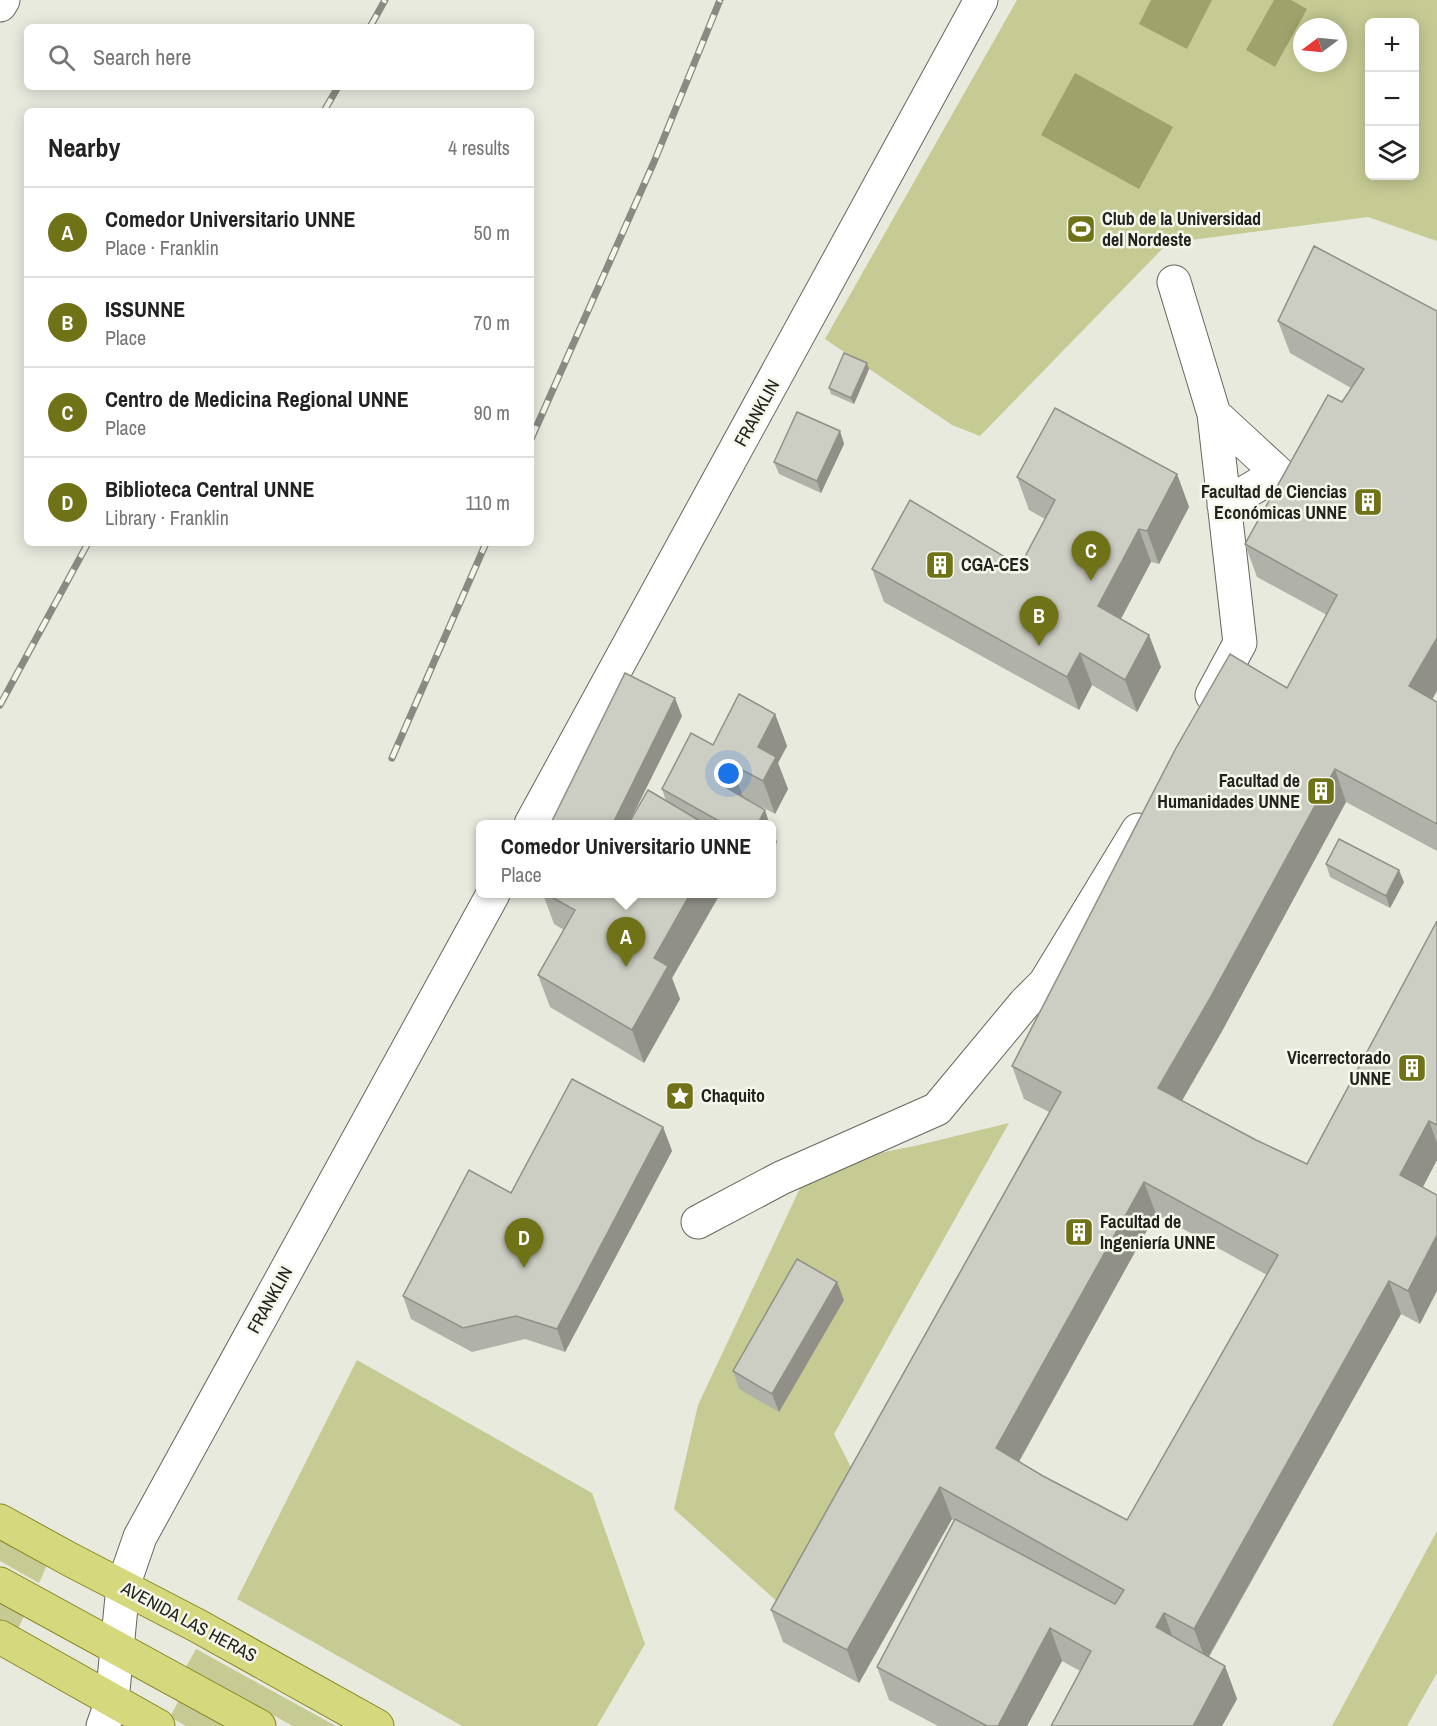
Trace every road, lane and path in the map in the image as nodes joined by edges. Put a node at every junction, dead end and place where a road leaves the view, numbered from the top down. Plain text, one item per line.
1 (3, 0) edge
2 (981, 0) edge
3 (0, 5) edge
4 (1174, 282) dead end
5 (1214, 414) junction
6 (1224, 505) junction
7 (1196, 724) edge
8 (1151, 805) edge
9 (534, 820) edge
10 (492, 898) edge
11 (698, 1222) dead end
12 (0, 1521) edge
13 (0, 1584) edge
14 (123, 1586) junction
15 (0, 1637) edge
16 (116, 1649) junction
17 (108, 1713) edge
18 (159, 1726) edge
19 (259, 1726) edge
20 (377, 1726) edge

1 - 3 street
2 - 9 street, FRANKLIN
4 - 5 street
5 - 6 street
5 - 6 street
6 - 7 street
8 - 11 street
10 - 14 street, FRANKLIN
12 - 14 main road, AVENIDA LAS HERAS
13 - 16 main road
14 - 16 street, FRANKLIN
14 - 20 main road, AVENIDA LAS HERAS
15 - 17 main road
16 - 17 street, FRANKLIN
16 - 19 main road
17 - 18 main road

